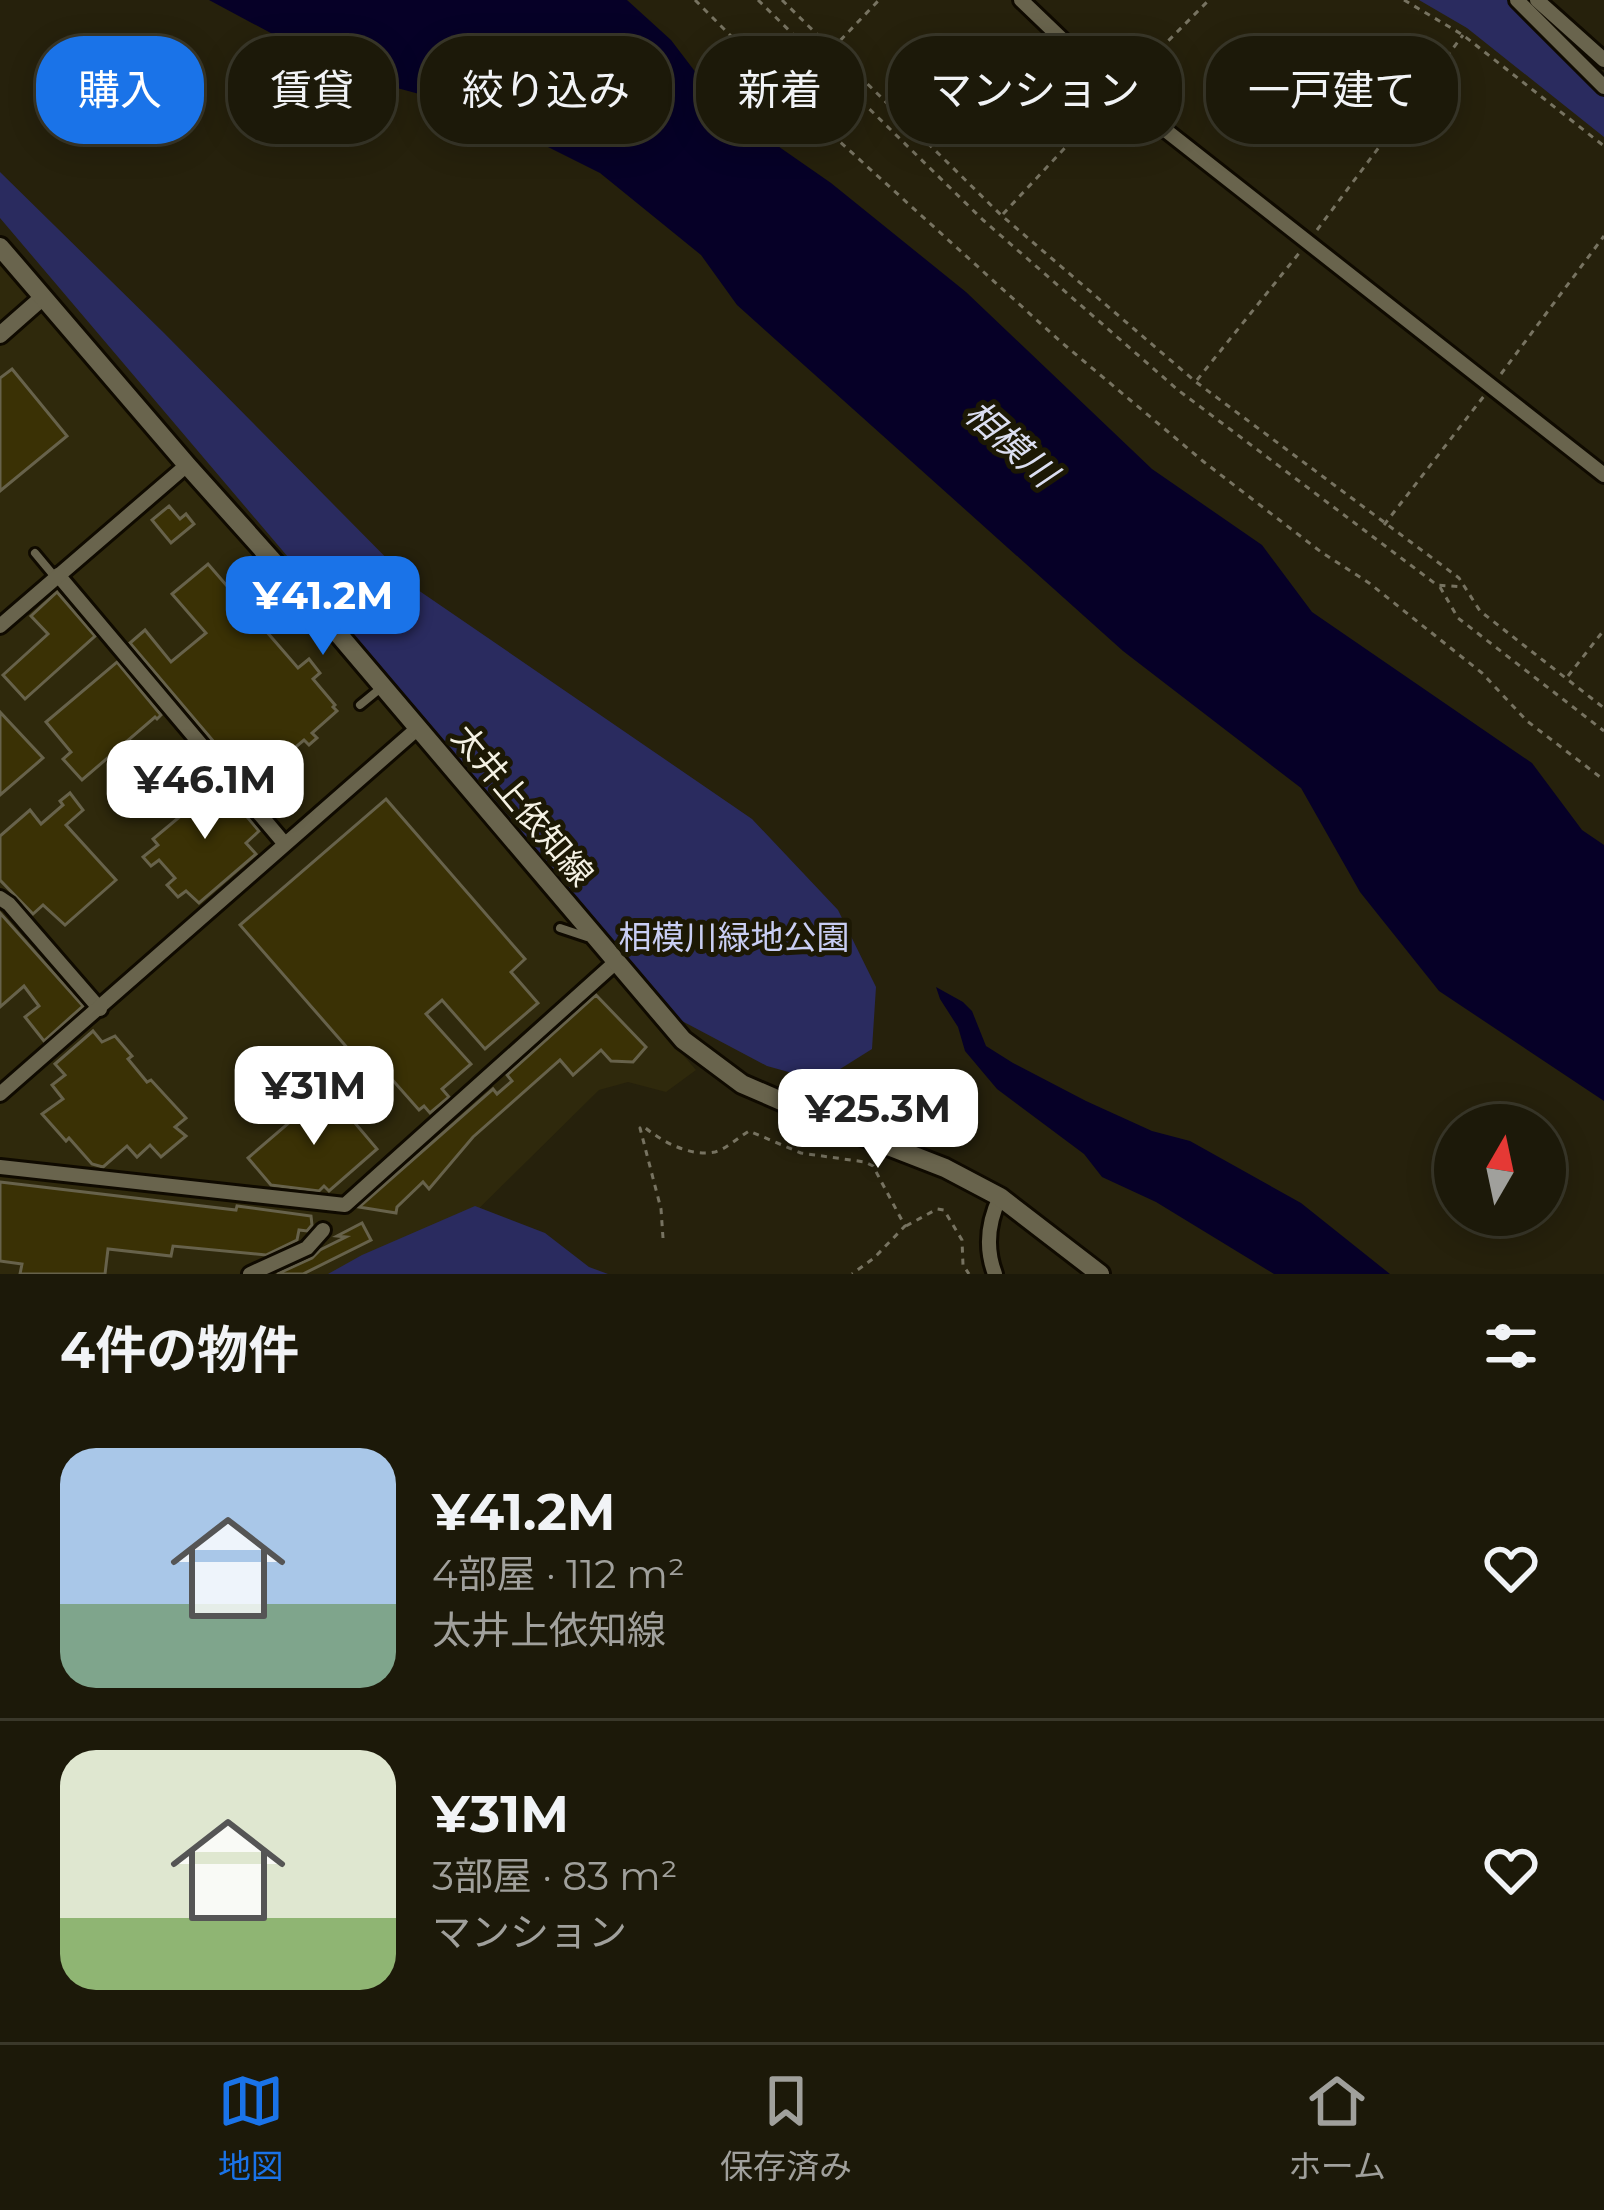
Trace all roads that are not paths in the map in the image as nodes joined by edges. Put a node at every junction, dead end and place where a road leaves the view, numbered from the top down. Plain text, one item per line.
1 (1021, 0) edge
2 (1517, 0) edge
3 (1537, 0) edge
4 (1604, 60) edge
5 (1604, 87) edge
6 (1, 250) edge
7 (42, 298) junction
8 (0, 335) edge
9 (187, 465) junction
10 (1604, 475) edge
11 (35, 553) dead end
12 (57, 576) junction
13 (0, 626) edge
14 (383, 687) junction
15 (360, 705) dead end
16 (418, 728) junction
17 (284, 842) junction
18 (0, 898) edge
19 (560, 928) dead end
20 (594, 934) junction
21 (617, 962) junction
22 (100, 1009) junction
23 (111, 1022) dead end
24 (1, 1091) edge
25 (0, 1167) edge
26 (1000, 1197) junction
27 (322, 1230) dead end
28 (250, 1274) edge
29 (995, 1274) edge
30 (1100, 1274) edge

1 - 10 street
2 - 5 street
3 - 4 street
6 - 7 main road, 太井上依知線
7 - 8 street
7 - 9 main road, 太井上依知線
9 - 12 street
9 - 14 main road, 太井上依知線
11 - 12 lane
12 - 13 street
12 - 17 street
14 - 15 lane
14 - 16 main road, 太井上依知線
16 - 17 street
16 - 20 main road, 太井上依知線
17 - 22 street
18 - 22 street
19 - 20 lane
20 - 21 main road, 太井上依知線
21 - 25 street
21 - 26 main road, 太井上依知線
22 - 23 lane
22 - 24 street
26 - 29 street
26 - 30 main road, 太井上依知線
27 - 28 street

